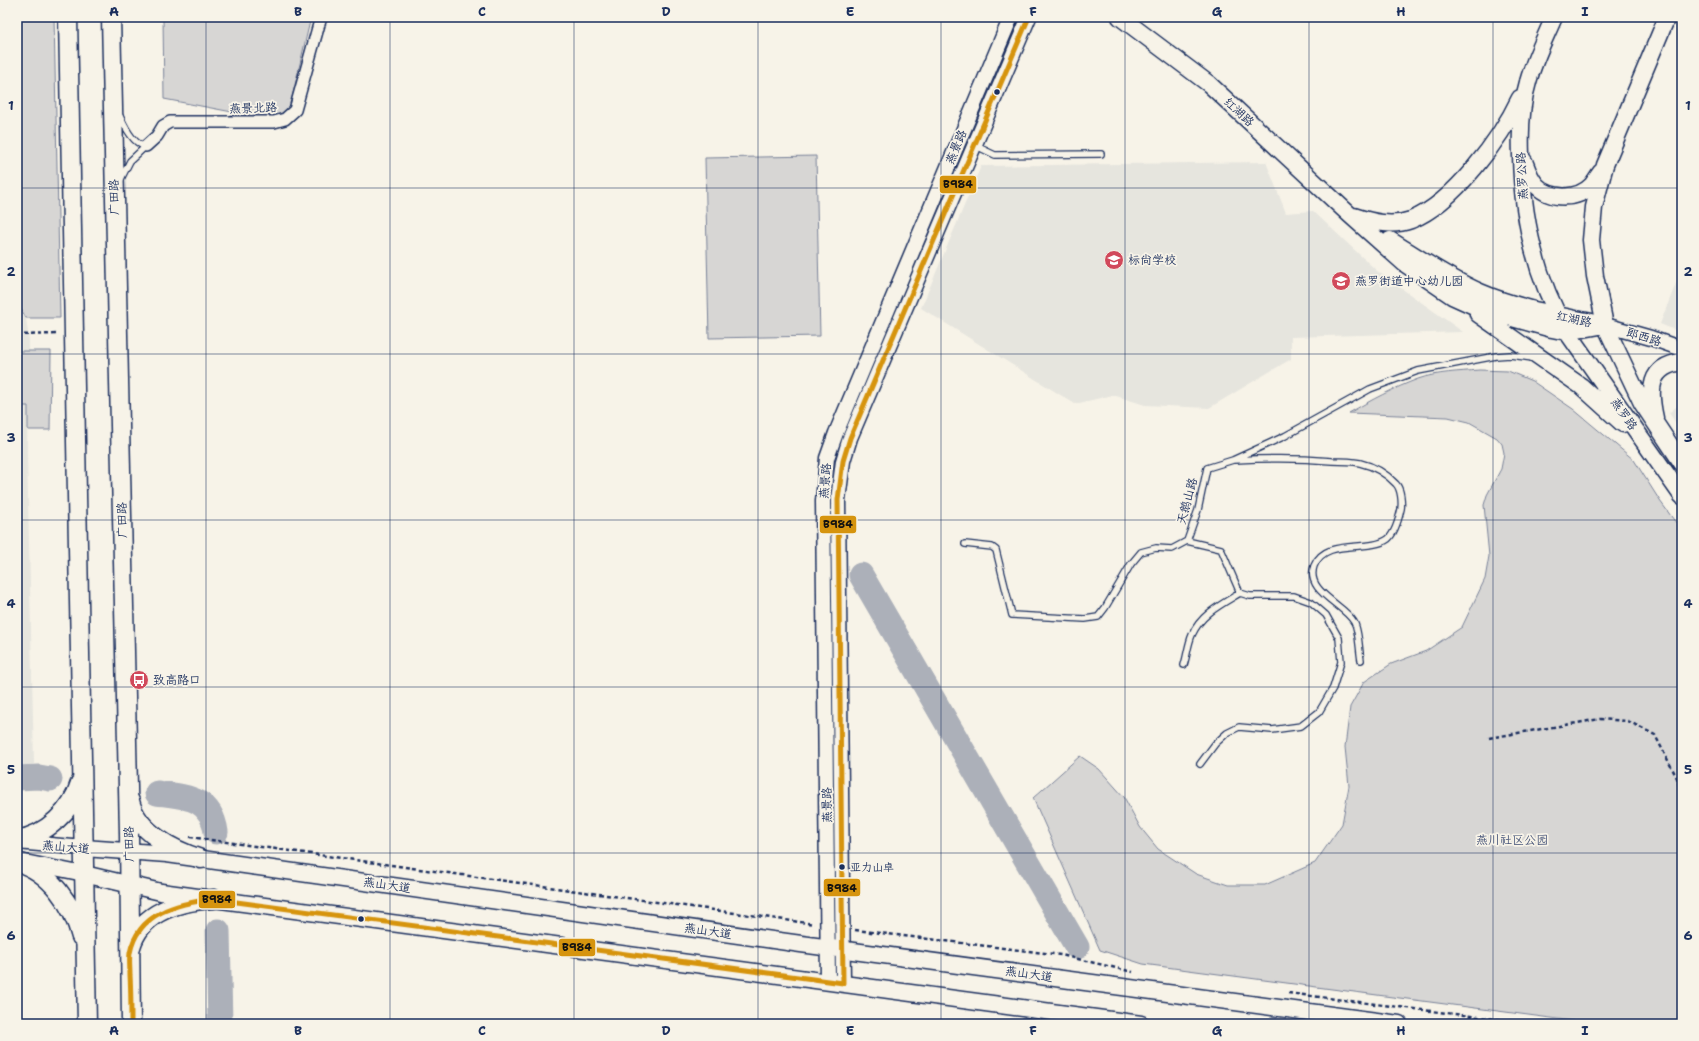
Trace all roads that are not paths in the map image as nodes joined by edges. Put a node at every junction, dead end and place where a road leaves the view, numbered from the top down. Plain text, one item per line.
1 (68, 17) edge
2 (110, 17) edge
3 (321, 17) edge
4 (1011, 17) edge
5 (1029, 17) edge
6 (1120, 17) edge
7 (1554, 17) edge
8 (1667, 17) edge
9 (1528, 82) junction
10 (112, 94) junction
11 (974, 145) junction
12 (146, 146) junction
13 (1521, 150) junction
14 (1101, 154) dead end
15 (1605, 165) junction
16 (114, 200) junction
17 (1350, 215) junction
18 (1452, 296) junction
19 (1558, 315) junction
20 (1605, 325) junction
21 (1567, 332) junction
22 (1682, 349) edge
23 (1545, 360) junction
24 (1682, 362) edge
25 (1656, 423) junction
26 (1646, 445) junction
27 (1233, 460) junction
28 (1682, 463) edge
29 (1682, 496) edge
30 (1187, 541) junction
31 (965, 544) dead end
32 (1240, 593) junction
33 (1361, 660) dead end
34 (1184, 665) dead end
35 (82, 764) junction
36 (1200, 764) dead end
37 (127, 788) junction
38 (17, 841) edge
39 (84, 848) junction
40 (129, 852) junction
41 (201, 859) junction
42 (17, 861) edge
43 (84, 874) junction
44 (129, 884) junction
45 (214, 899) junction
46 (836, 949) junction
47 (130, 954) junction
48 (86, 968) junction
49 (836, 982) junction
50 (1084, 1020) edge
51 (87, 1024) edge
52 (131, 1024) edge
53 (1142, 1024) edge
54 (1399, 1024) edge

1 - 35 main road
2 - 10 main road, 广田路
3 - 12 street, 燕景北路
4 - 46 street, 燕景路
5 - 11 street, 燕景路
6 - 17 main road, 红湖路
7 - 9 main road, 燕罗公路
8 - 15 main road
9 - 13 main road, 燕罗公路
9 - 17 main road
10 - 12 lane
10 - 16 main road, 广田路
11 - 14 lane
11 - 46 street, 燕景路
12 - 16 lane
13 - 15 main road
13 - 19 main road, 燕罗公路
15 - 20 main road
16 - 37 main road, 广田路
17 - 18 main road, 红湖路
17 - 19 main road, 红湖路
18 - 21 main road, 红湖路
18 - 23 main road
19 - 20 main road, 红湖路
19 - 21 main road, 燕罗公路
20 - 21 main road, 红湖路
20 - 22 street, 郎西路
20 - 25 main road, 燕罗路
21 - 26 main road, 燕罗路
23 - 26 main road
23 - 27 lane, 天鹅山路
24 - 25 main road
25 - 28 main road, 燕罗路
26 - 29 main road, 燕罗路
27 - 30 lane, 天鹅山路
27 - 33 lane
30 - 31 lane, 天鹅山路
30 - 32 lane
32 - 34 lane
32 - 36 lane
35 - 38 main road
35 - 39 main road
37 - 40 main road, 广田路
37 - 41 main road
38 - 39 street, 燕山大道
39 - 40 main road, 燕山大道
39 - 43 main road
40 - 41 main road, 燕山大道
40 - 44 main road, 广田路
41 - 46 main road, 燕山大道
42 - 43 street, 燕山大道
42 - 48 main road
43 - 44 main road, 燕山大道
43 - 48 main road
44 - 45 main road, 燕山大道
44 - 47 main road, 广田路
45 - 47 main road
45 - 49 main road, 燕山大道
46 - 49 street, 燕景路
46 - 54 main road, 燕山大道
47 - 52 main road, 广田路
48 - 51 main road
49 - 50 main road, 燕山大道
50 - 53 main road, 燕山大道

